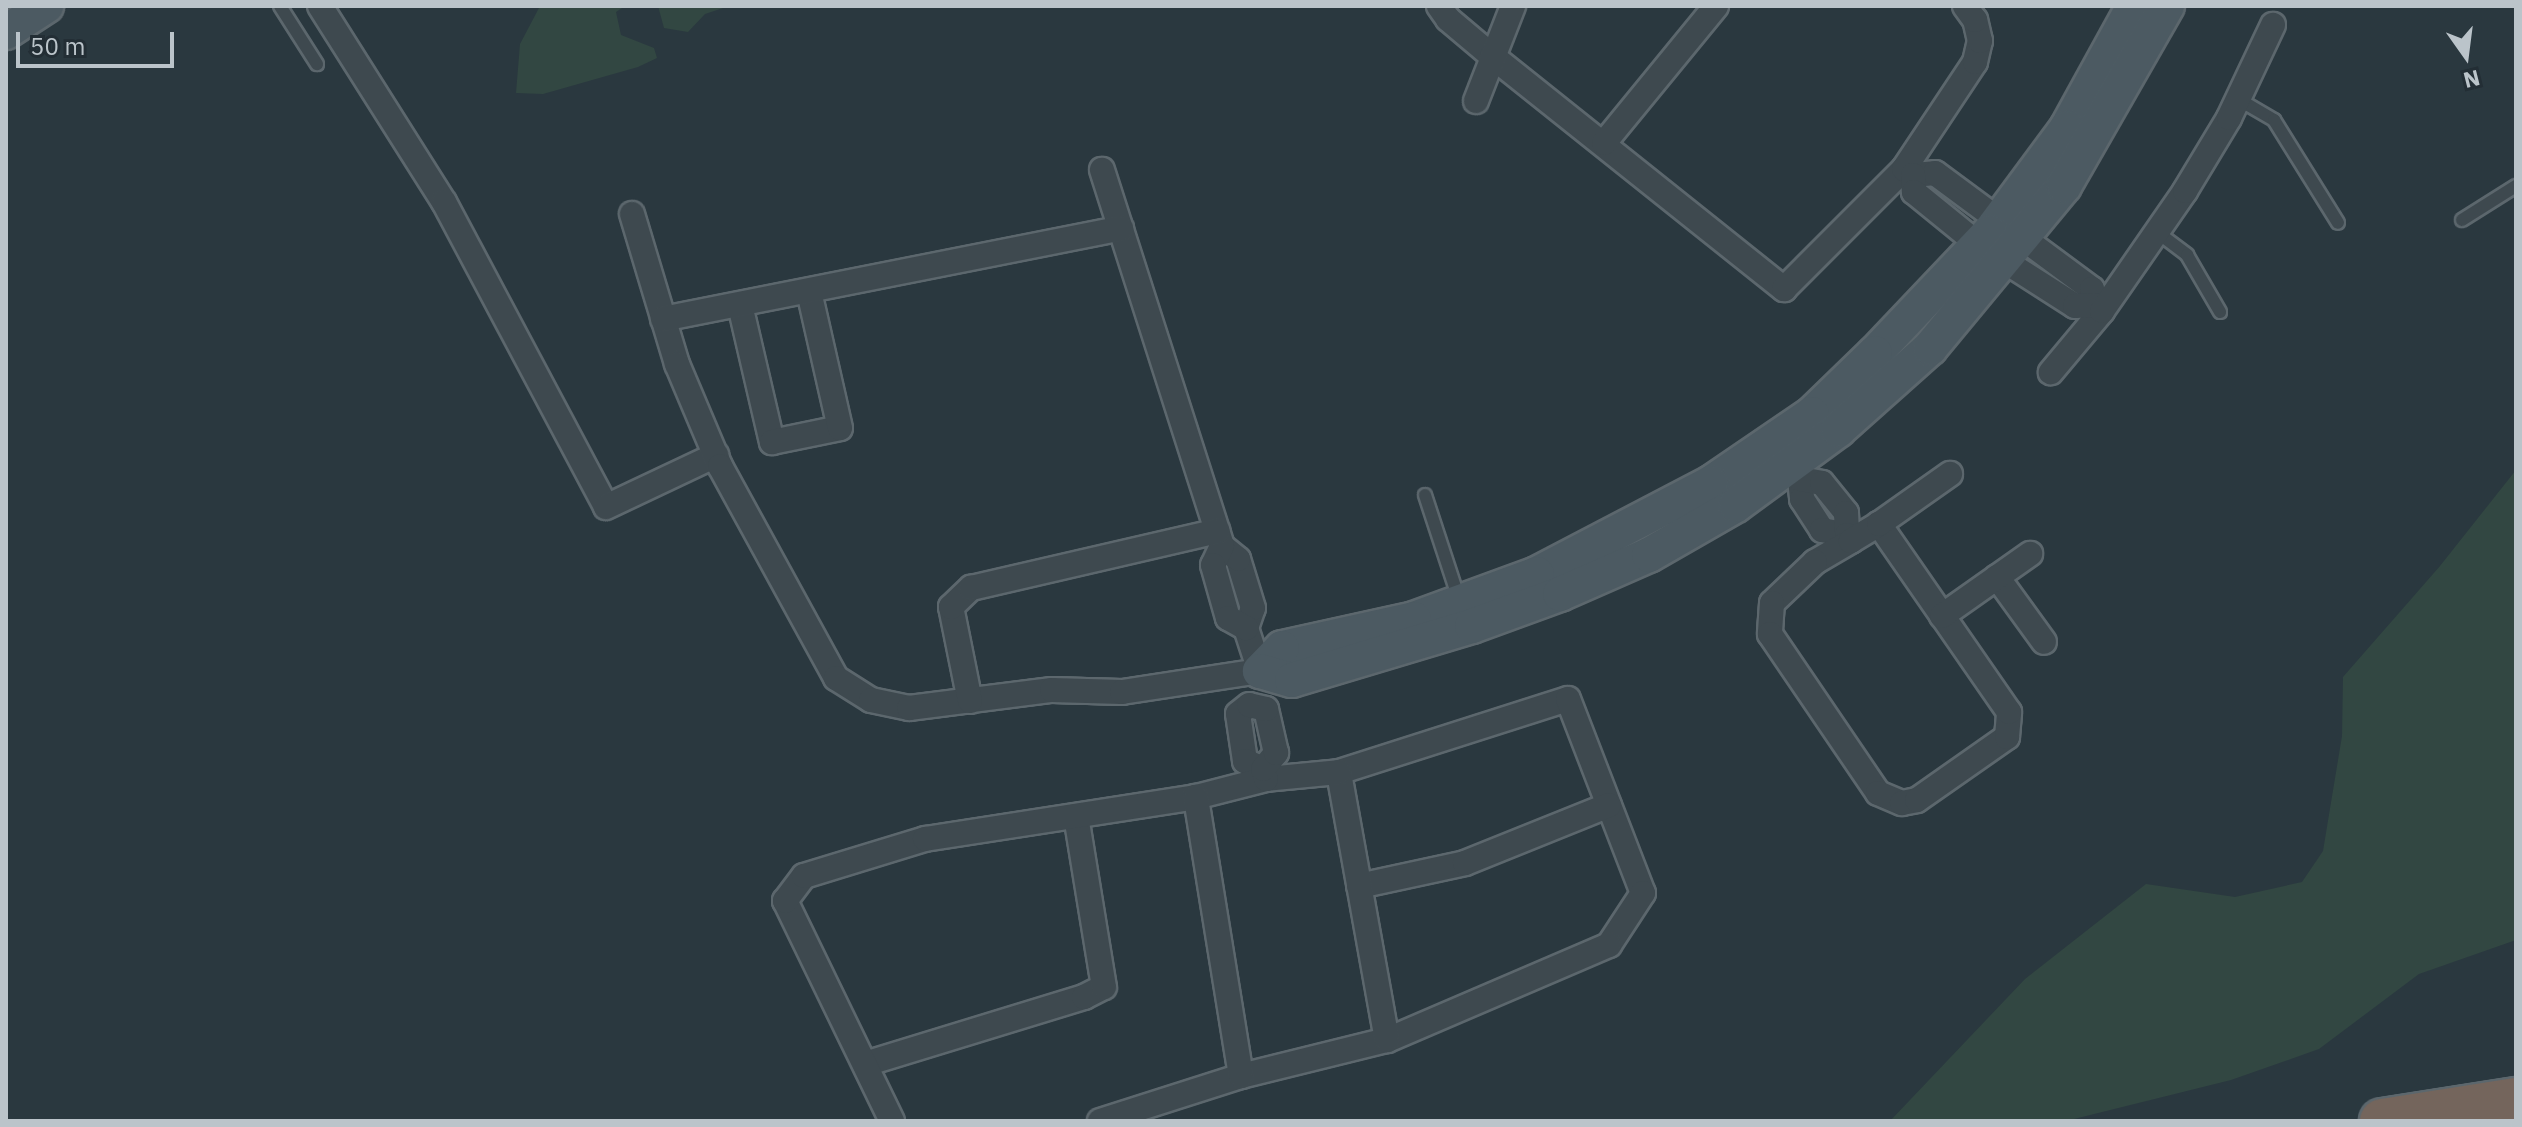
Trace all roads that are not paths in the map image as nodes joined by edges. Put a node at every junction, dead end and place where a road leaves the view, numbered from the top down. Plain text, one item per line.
1 (46, 6) edge
2 (280, 6) edge
3 (320, 6) edge
4 (1439, 6) edge
5 (1716, 6) edge
6 (1965, 6) edge
7 (2134, 6) edge
8 (2167, 6) edge
9 (1514, 7) edge
10 (2273, 25) dead end
11 (6, 32) edge
12 (1492, 56) junction
13 (317, 64) dead end
14 (2238, 99) junction
15 (1476, 101) dead end
16 (1604, 143) junction
17 (1102, 170) dead end
18 (1909, 172) junction
19 (2516, 186) edge
20 (632, 214) dead end
21 (2462, 220) dead end
22 (2338, 223) dead end
23 (1121, 228) junction
24 (2157, 232) junction
25 (2001, 240) junction
26 (809, 292) junction
27 (740, 305) junction
28 (2098, 308) junction
29 (2220, 312) dead end
30 (663, 319) junction
31 (2051, 372) dead end
32 (716, 455) junction
33 (1787, 462) junction
34 (1950, 474) dead end
35 (1425, 495) dead end
36 (1879, 524) junction
37 (1849, 538) junction
38 (1220, 539) junction
39 (2030, 554) dead end
40 (1997, 577) junction
41 (1460, 602) junction
42 (1942, 616) junction
43 (2044, 642) dead end
44 (1251, 672) junction
45 (970, 701) junction
46 (1339, 772) junction
47 (1265, 774) junction
48 (1196, 797) junction
49 (1609, 805) junction
50 (1076, 816) junction
51 (1359, 886) junction
52 (1387, 1040) junction
53 (865, 1064) junction
54 (1241, 1076) junction
55 (2516, 1100) edge
56 (892, 1121) edge
57 (1100, 1121) edge
58 (2382, 1121) edge

1 - 11 street
2 - 13 lane
3 - 32 street
4 - 12 street
5 - 16 street
6 - 18 street
7 - 25 street
8 - 25 street
9 - 12 street
10 - 14 street
12 - 15 street
12 - 16 street
14 - 22 lane
14 - 24 street
16 - 18 street
17 - 23 street
18 - 25 street
19 - 21 lane
20 - 30 street
23 - 26 street
23 - 38 street
24 - 28 street
24 - 29 lane
25 - 28 street
25 - 33 street
26 - 27 street
26 - 27 street
27 - 30 street
28 - 31 street
30 - 32 street
32 - 45 street
33 - 37 street
33 - 41 street
33 - 44 street
34 - 36 street
35 - 41 lane
36 - 37 street
36 - 42 street
37 - 42 street
38 - 44 street
38 - 45 street
39 - 40 street
40 - 42 street
40 - 43 street
41 - 44 street
44 - 45 street
44 - 47 street
46 - 47 street
46 - 49 street
46 - 51 street
47 - 48 street
48 - 50 street
48 - 54 street
49 - 51 street
49 - 52 street
50 - 53 street
50 - 53 street
51 - 52 street
52 - 54 street
53 - 56 street
54 - 57 street
55 - 58 highway

